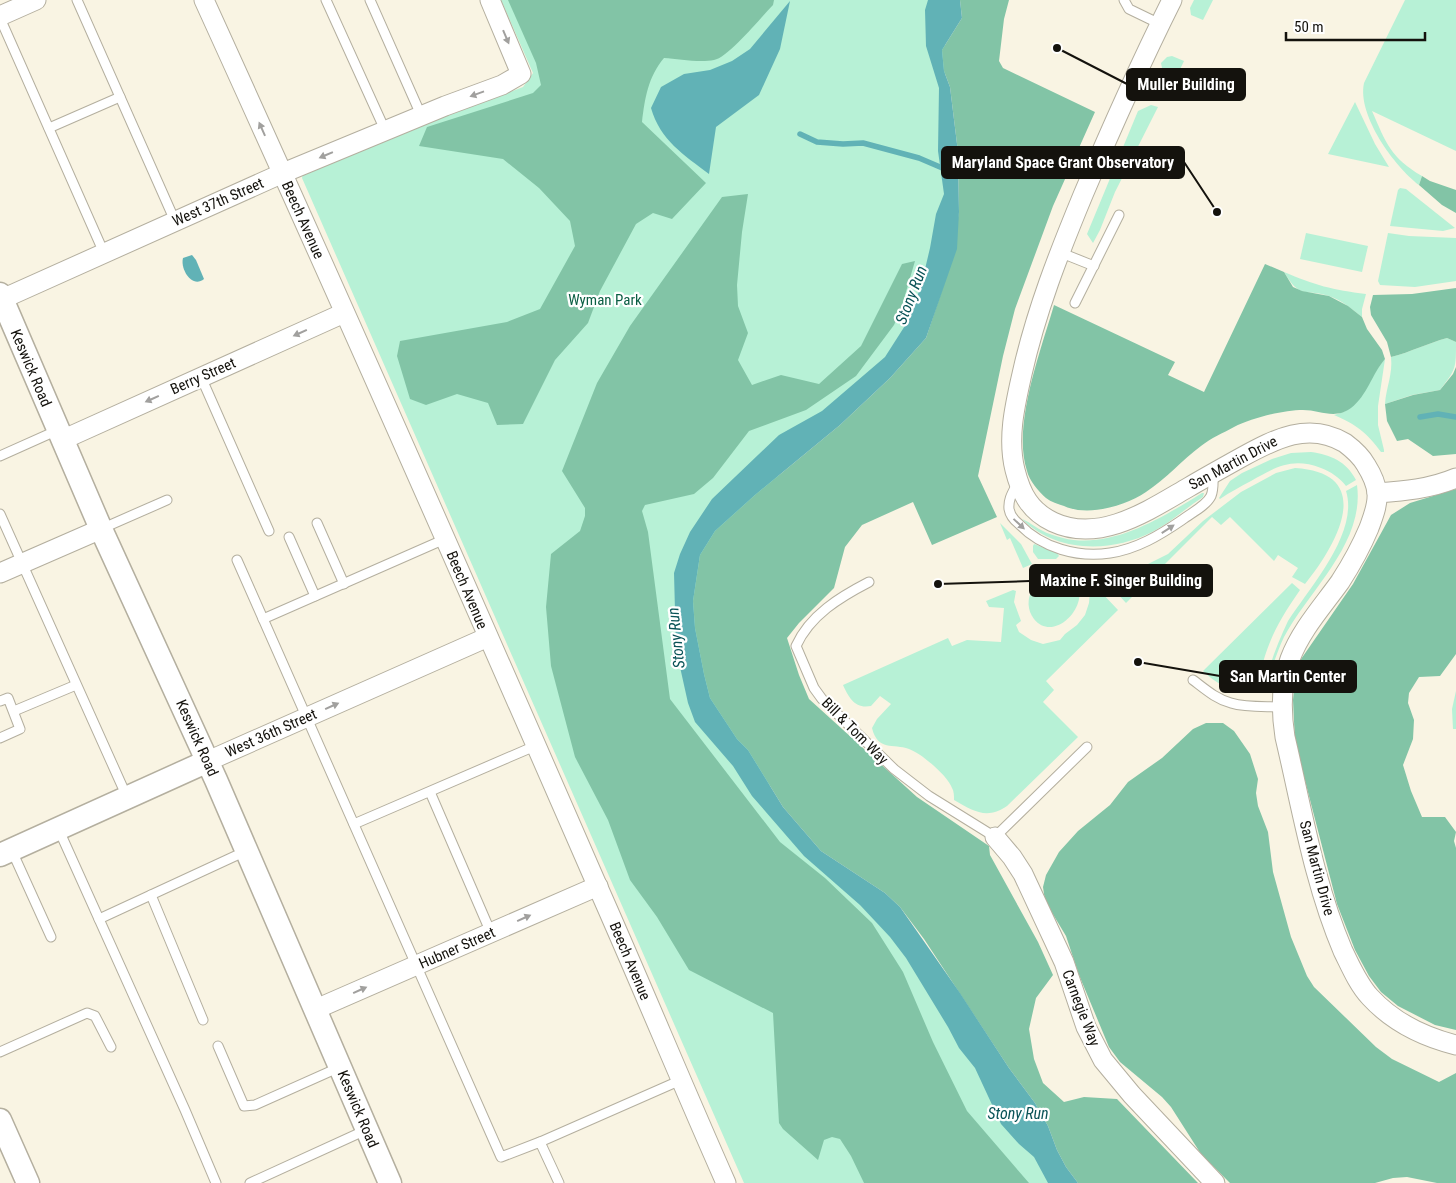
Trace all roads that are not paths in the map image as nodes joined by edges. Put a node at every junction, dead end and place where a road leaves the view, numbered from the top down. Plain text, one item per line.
1 (36, 0) edge
2 (77, 0) edge
3 (204, 0) edge
4 (326, 0) edge
5 (370, 0) edge
6 (490, 0) edge
7 (1124, 0) edge
8 (1172, 0) edge
9 (0, 17) edge
10 (1160, 24) junction
11 (120, 97) junction
12 (421, 116) junction
13 (49, 128) junction
14 (385, 130) junction
15 (283, 173) junction
16 (1119, 215) dead end
17 (175, 221) junction
18 (1059, 252) junction
19 (104, 253) junction
20 (1094, 266) junction
21 (1, 297) edge
22 (1076, 303) dead end
23 (344, 313) junction
24 (201, 377) junction
25 (60, 435) junction
26 (0, 456) edge
27 (1213, 473) junction
28 (1456, 478) edge
29 (1018, 482) junction
30 (1377, 493) junction
31 (167, 500) dead end
32 (0, 514) edge
33 (317, 523) dead end
34 (101, 529) junction
35 (269, 531) dead end
36 (289, 537) dead end
37 (445, 539) junction
38 (238, 560) dead end
39 (22, 564) junction
40 (0, 574) edge
41 (869, 582) dead end
42 (344, 584) junction
43 (315, 596) junction
44 (263, 619) junction
45 (488, 638) junction
46 (1193, 680) dead end
47 (76, 685) junction
48 (0, 701) edge
49 (1283, 707) junction
50 (14, 711) junction
51 (307, 717) junction
52 (0, 738) edge
53 (535, 746) junction
54 (1087, 747) dead end
55 (208, 761) junction
56 (430, 792) junction
57 (127, 797) junction
58 (354, 824) junction
59 (58, 828) junction
60 (995, 836) junction
61 (247, 851) junction
62 (6, 852) edge
63 (598, 886) junction
64 (151, 895) junction
65 (99, 919) junction
66 (491, 933) junction
67 (51, 937) dead end
68 (415, 966) junction
69 (316, 1009) junction
70 (203, 1020) dead end
71 (1456, 1044) edge
72 (218, 1046) dead end
73 (111, 1047) dead end
74 (0, 1052) edge
75 (340, 1067) junction
76 (681, 1080) junction
77 (0, 1120) edge
78 (366, 1130) junction
79 (540, 1142) junction
80 (28, 1183) edge
81 (216, 1183) edge
82 (250, 1183) edge
83 (390, 1183) edge
84 (559, 1183) edge
85 (726, 1183) edge
86 (1214, 1183) edge

1 - 9 street
2 - 11 lane
15 -> 3 street, Beech Avenue
4 - 14 lane
5 - 12 lane
6 -> 12 street, West 37th Street
7 - 10 lane
8 - 10 street, San Martin Drive
9 - 13 lane
10 - 18 street, San Martin Drive
11 - 13 lane
11 - 17 lane
12 - 14 street, West 37th Street
13 - 19 lane
14 -> 15 street, West 37th Street
15 - 17 street, West 37th Street
15 - 23 street, Beech Avenue
16 - 20 lane
17 - 19 street, West 37th Street
18 - 20 lane
18 - 29 street, San Martin Drive
19 - 21 street, West 37th Street
20 - 22 lane
21 - 25 street, Keswick Road
23 -> 24 street, Berry Street
23 - 37 street, Beech Avenue
24 -> 25 street, Berry Street
24 - 35 lane
25 - 26 lane
25 - 34 street, Keswick Road
27 - 29 street, San Martin Drive
29 -> 27 lane
27 - 30 street, San Martin Drive
28 - 30 street
30 - 49 street, San Martin Drive
31 - 34 lane
32 - 39 lane
33 - 42 lane
34 - 39 street
34 - 55 street, Keswick Road
36 - 43 lane
37 - 42 lane
37 - 45 street, Beech Avenue
38 - 44 lane
39 - 40 street
39 - 47 lane
41 - 60 lane, Bill & Tom Way
42 - 43 lane
43 - 44 lane
44 - 51 lane
51 -> 45 street, West 36th Street
45 - 53 street, Beech Avenue
46 - 49 lane
47 - 50 lane
47 - 57 lane
48 - 50 lane
49 - 71 street, San Martin Drive
50 - 52 lane
51 - 55 street, West 36th Street
51 - 58 lane
53 - 56 lane
53 - 63 street, Beech Avenue
54 - 60 lane
55 - 57 street, West 36th Street
55 - 61 street, Keswick Road
56 - 58 lane
56 - 66 lane
57 - 59 street, West 36th Street
58 - 68 lane
59 - 62 street, West 36th Street
59 - 65 lane
60 - 86 street, Carnegie Way
61 - 64 lane
61 - 69 street, Keswick Road
62 - 67 lane
66 -> 63 street, Hubner Street
63 - 76 street, Beech Avenue
64 - 65 lane
64 - 70 lane
65 - 81 lane
66 - 68 street, Hubner Street
69 -> 68 street, Hubner Street
68 - 79 lane
69 - 75 street, Keswick Road
72 - 75 lane
73 - 74 lane
75 - 78 street, Keswick Road
76 - 79 lane
76 - 85 street, Beech Avenue
77 - 80 street
78 - 82 lane
78 - 83 street, Keswick Road
79 - 84 lane

